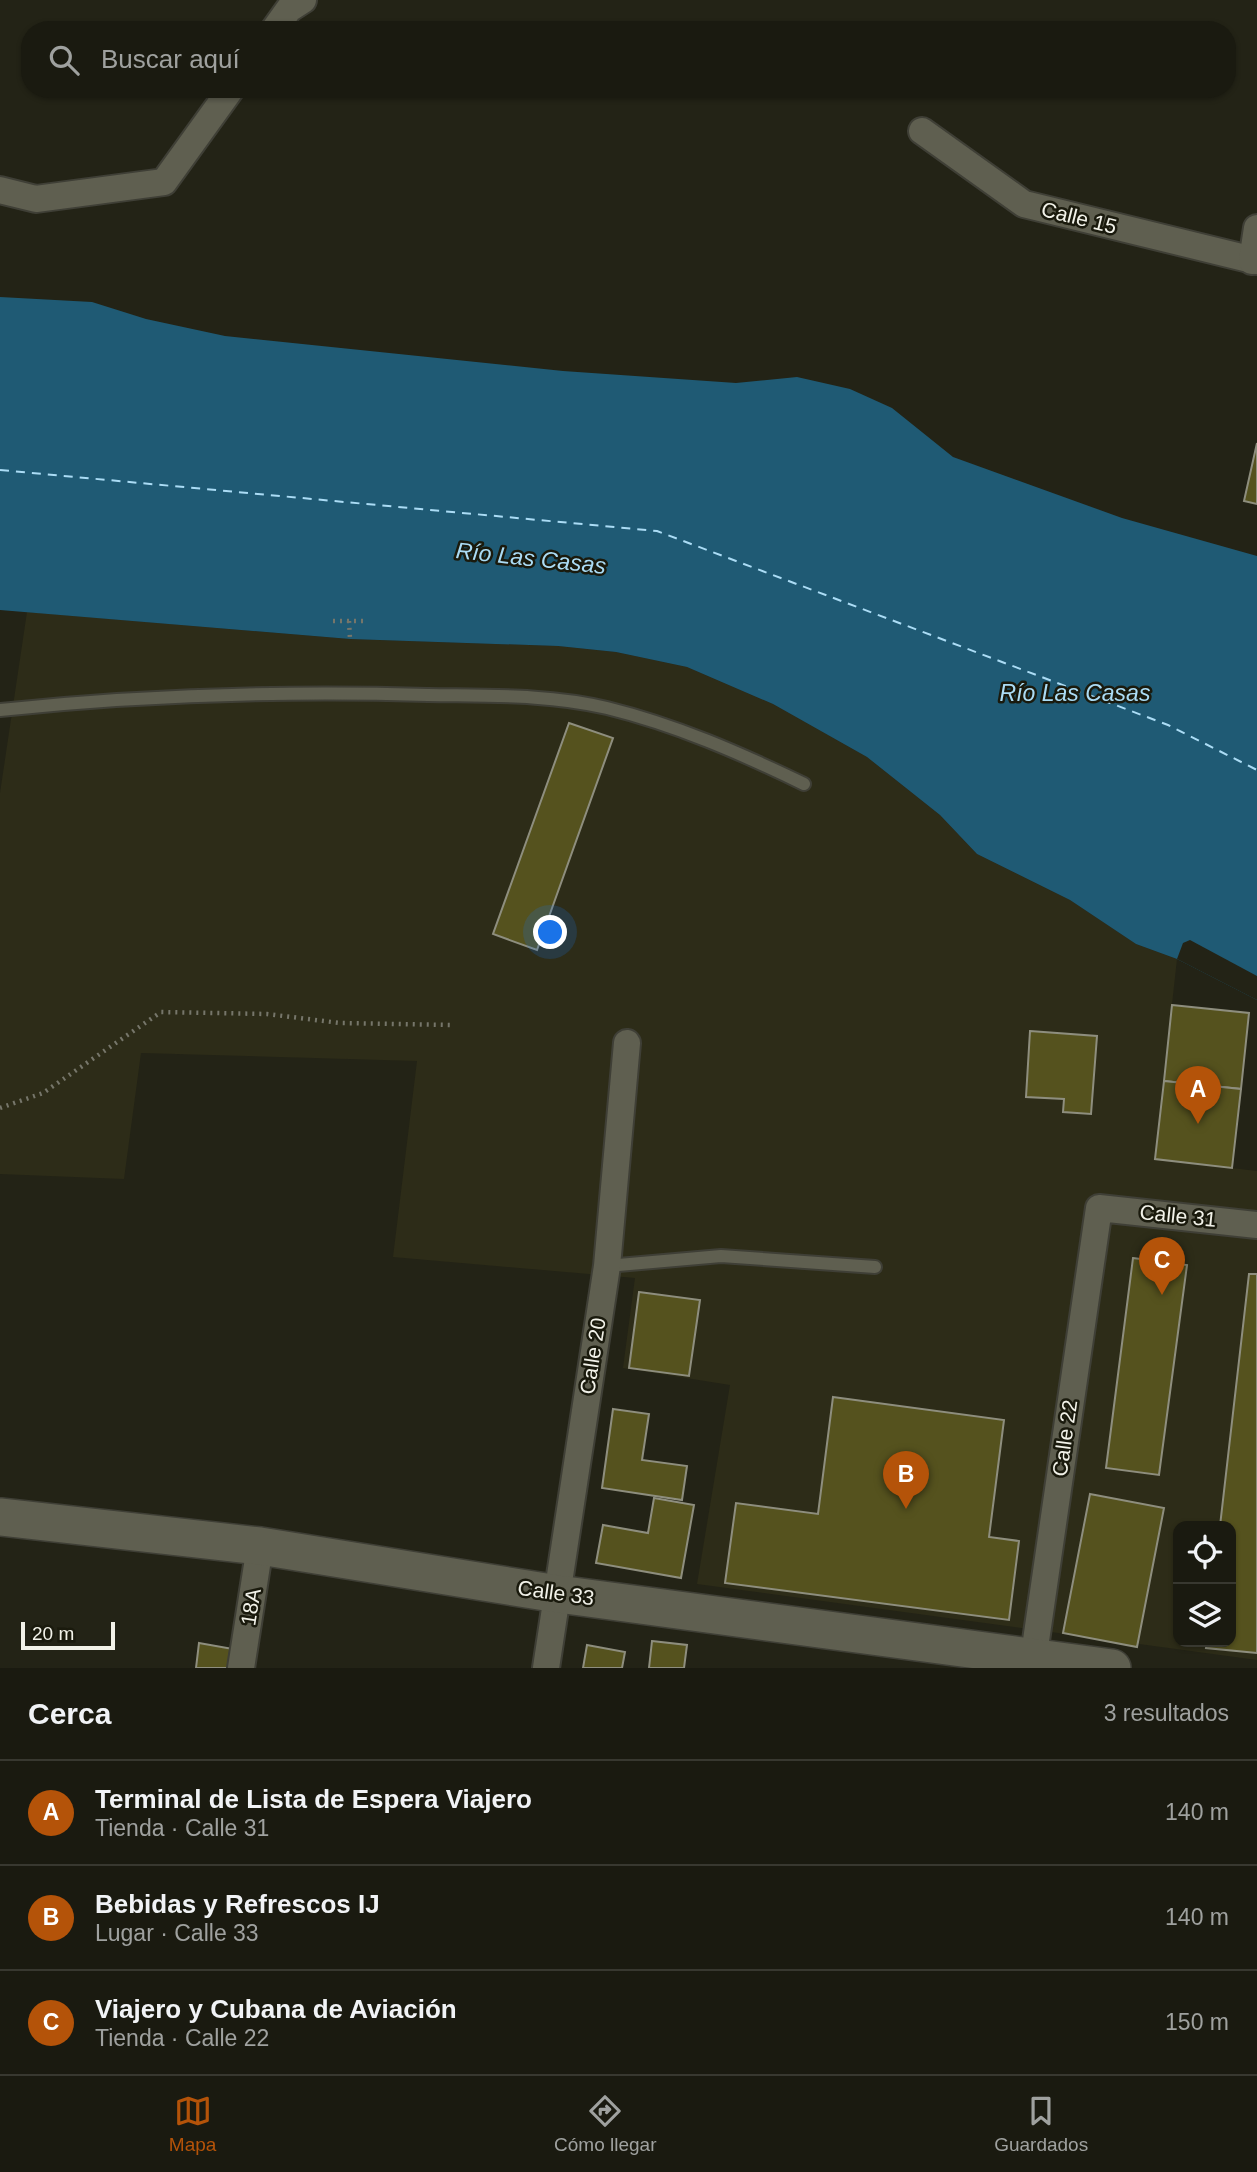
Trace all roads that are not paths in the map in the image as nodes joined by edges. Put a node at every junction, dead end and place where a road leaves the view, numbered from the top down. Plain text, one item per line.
1 (303, 0) edge
2 (280, 21) edge
3 (225, 98) edge
4 (922, 131) dead end
5 (0, 190) edge
6 (1257, 228) edge
7 (1255, 261) edge
8 (0, 710) edge
9 (804, 784) dead end
10 (627, 1043) dead end
11 (1099, 1208) joint
12 (1257, 1225) edge
13 (607, 1266) junction
14 (875, 1266) dead end
15 (0, 1517) edge
16 (260, 1546) junction
17 (558, 1594) junction
18 (1032, 1662) edge
19 (241, 1668) edge
20 (546, 1668) edge
21 (1112, 1668) edge

1 - 2 street
3 - 5 street
4 - 7 street, Calle 15
6 - 7 street
8 - 9 lane
10 - 13 street, Calle 20
11 - 12 street, Calle 31
11 - 18 street, Calle 22
13 - 14 lane
13 - 17 street, Calle 20
15 - 16 street, Calle 33
16 - 17 street, Calle 33
16 - 19 street, 18A
17 - 18 street, Calle 33
17 - 20 street, Calle 20
18 - 21 street, Calle 33

